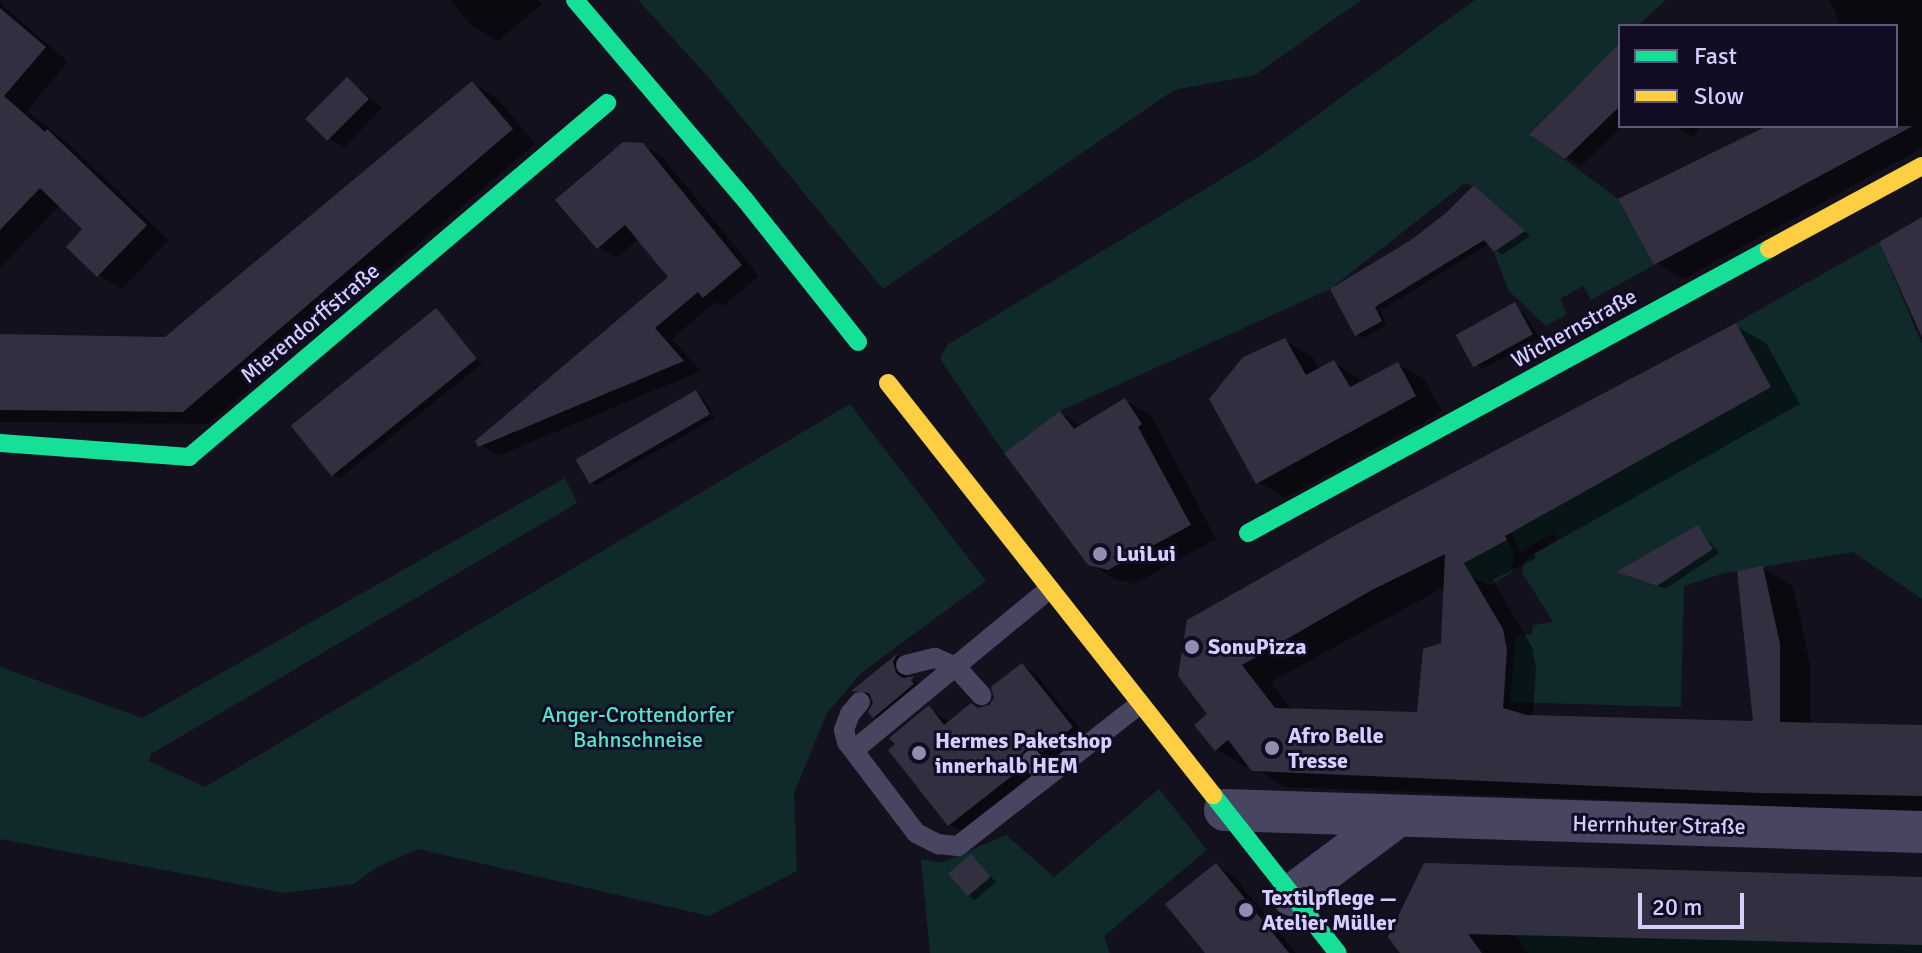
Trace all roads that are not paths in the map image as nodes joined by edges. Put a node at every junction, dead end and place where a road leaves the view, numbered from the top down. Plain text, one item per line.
1 (575, 0) edge
2 (607, 103) dead end
3 (1922, 166) edge
4 (858, 342) dead end
5 (888, 383) dead end
6 (0, 443) edge
7 (1248, 533) dead end
8 (1049, 589) junction
9 (906, 665) dead end
10 (956, 667) junction
11 (981, 695) dead end
12 (860, 702) dead end
13 (1140, 704) junction
14 (854, 750) junction
15 (1032, 760) dead end
16 (1045, 777) junction
17 (1225, 810) junction
18 (1395, 818) junction
19 (1922, 832) edge
20 (1304, 911) junction
21 (1338, 953) edge

1 - 4 street
2 - 6 street, Mierendorffstraße
3 - 7 street, Wichernstraße
5 - 8 street
8 - 10 lane
8 - 13 street
9 - 10 lane
10 - 11 lane
10 - 14 lane
12 - 14 lane
13 - 16 lane
13 - 17 street
14 - 16 lane
15 - 16 lane
17 - 18 street, Herrnhuter Straße
17 - 20 street
18 - 19 street, Herrnhuter Straße
18 - 20 street
20 - 21 street

